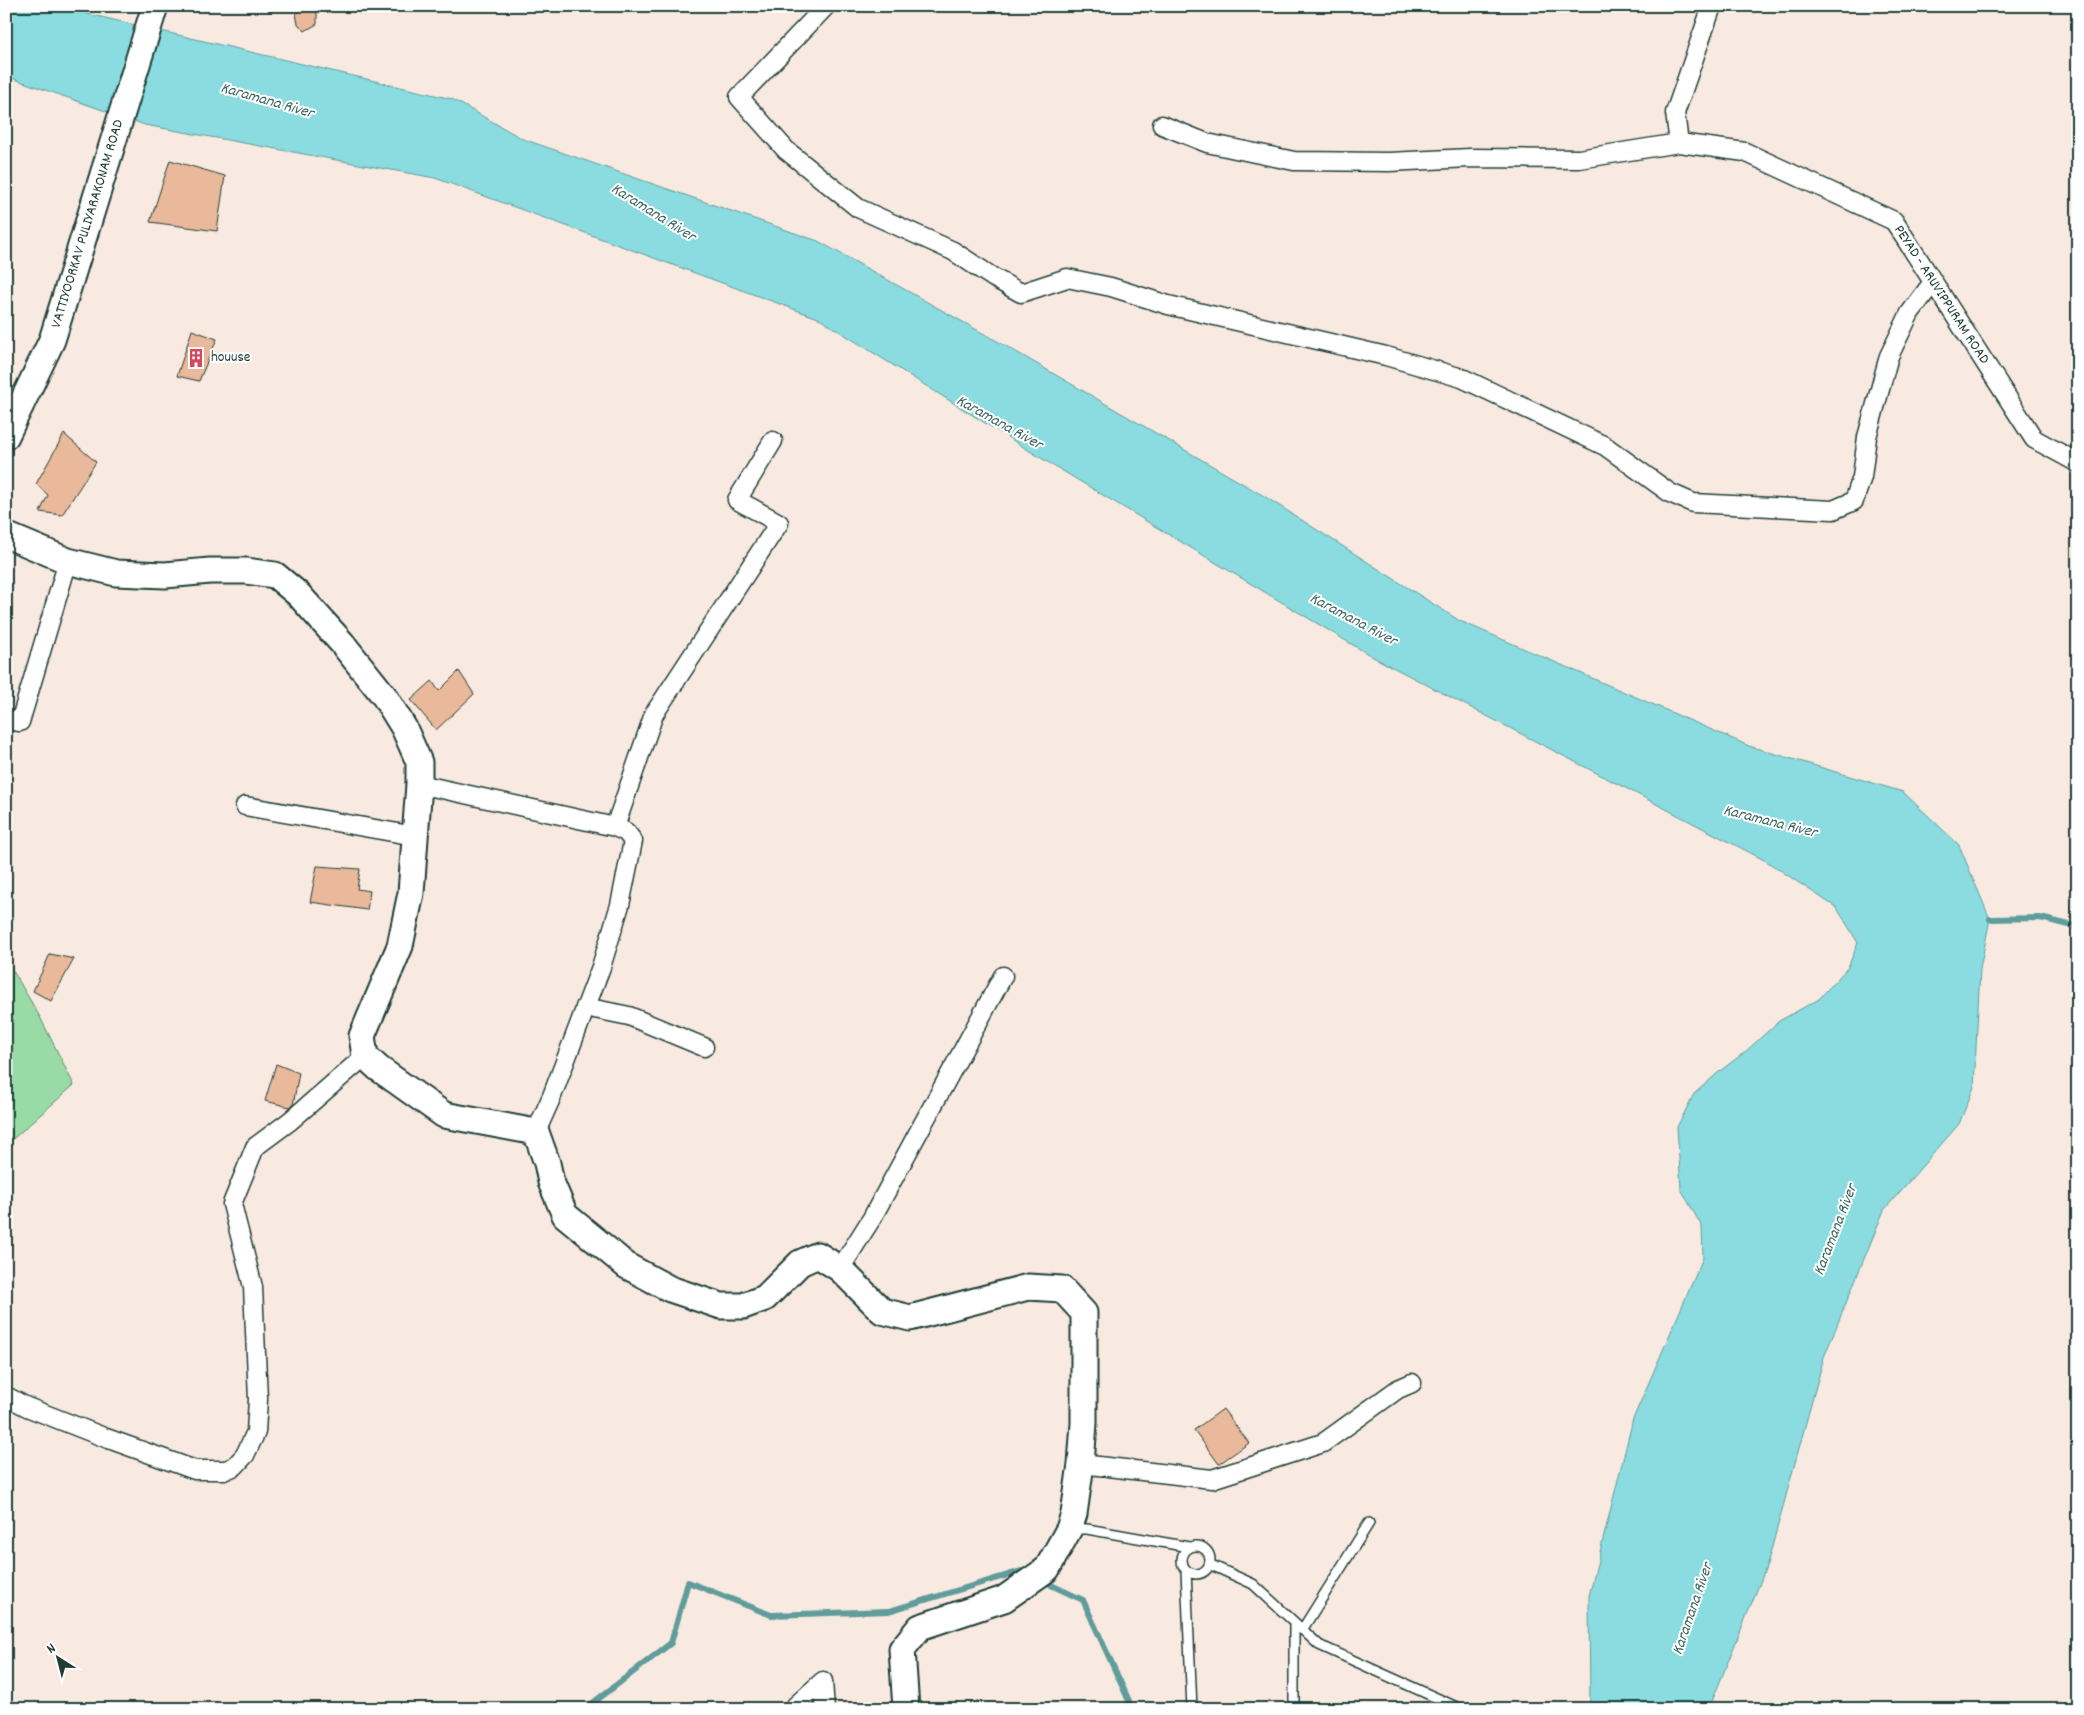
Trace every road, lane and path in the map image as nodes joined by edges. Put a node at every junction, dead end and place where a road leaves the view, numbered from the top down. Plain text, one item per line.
1 (155, 6) edge
2 (826, 6) edge
3 (1712, 6) edge
4 (1162, 126) dead end
5 (1679, 143) junction
6 (1933, 282) junction
7 (6, 436) edge
8 (773, 441) dead end
9 (2078, 462) edge
10 (6, 535) edge
11 (68, 561) junction
12 (6, 720) edge
13 (419, 784) junction
14 (245, 806) dead end
15 (615, 827) junction
16 (415, 836) junction
17 (1003, 976) dead end
18 (586, 1007) junction
19 (704, 1047) dead end
20 (365, 1056) junction
21 (536, 1132) junction
22 (840, 1268) junction
23 (1412, 1383) dead end
24 (6, 1396) edge
25 (1081, 1464) junction
26 (1369, 1523) dead end
27 (1069, 1529) junction
28 (1189, 1547) junction
29 (1209, 1564) junction
30 (1186, 1570) junction
31 (1294, 1623) junction
32 (1302, 1630) junction
33 (792, 1709) edge
34 (825, 1709) edge
35 (906, 1709) edge
36 (1192, 1709) edge
37 (1294, 1709) edge
38 (1461, 1709) edge

1 - 7 street, VATTIYOORKAV PULIYARAKONAM ROAD
2 - 6 street
3 - 5 street
4 - 5 street, PEYAD - ARUVIPPURAM ROAD
5 - 6 street, PEYAD - ARUVIPPURAM ROAD
6 - 9 street, PEYAD - ARUVIPPURAM ROAD
8 - 15 street
10 - 11 street
11 - 12 street
11 - 13 street
13 - 15 street
13 - 16 street
14 - 16 street
15 - 18 street
16 - 20 street
17 - 22 street
18 - 19 street
18 - 21 street
20 - 21 street
20 - 24 street
21 - 22 street
22 - 25 street
23 - 25 street
25 - 27 street
26 - 32 lane
27 - 28 lane
27 - 35 street
28 - 29 lane
28 - 30 lane
29 - 30 lane
29 - 31 lane
30 - 36 lane
31 - 32 lane
31 - 37 lane
32 - 38 lane
33 - 34 street

